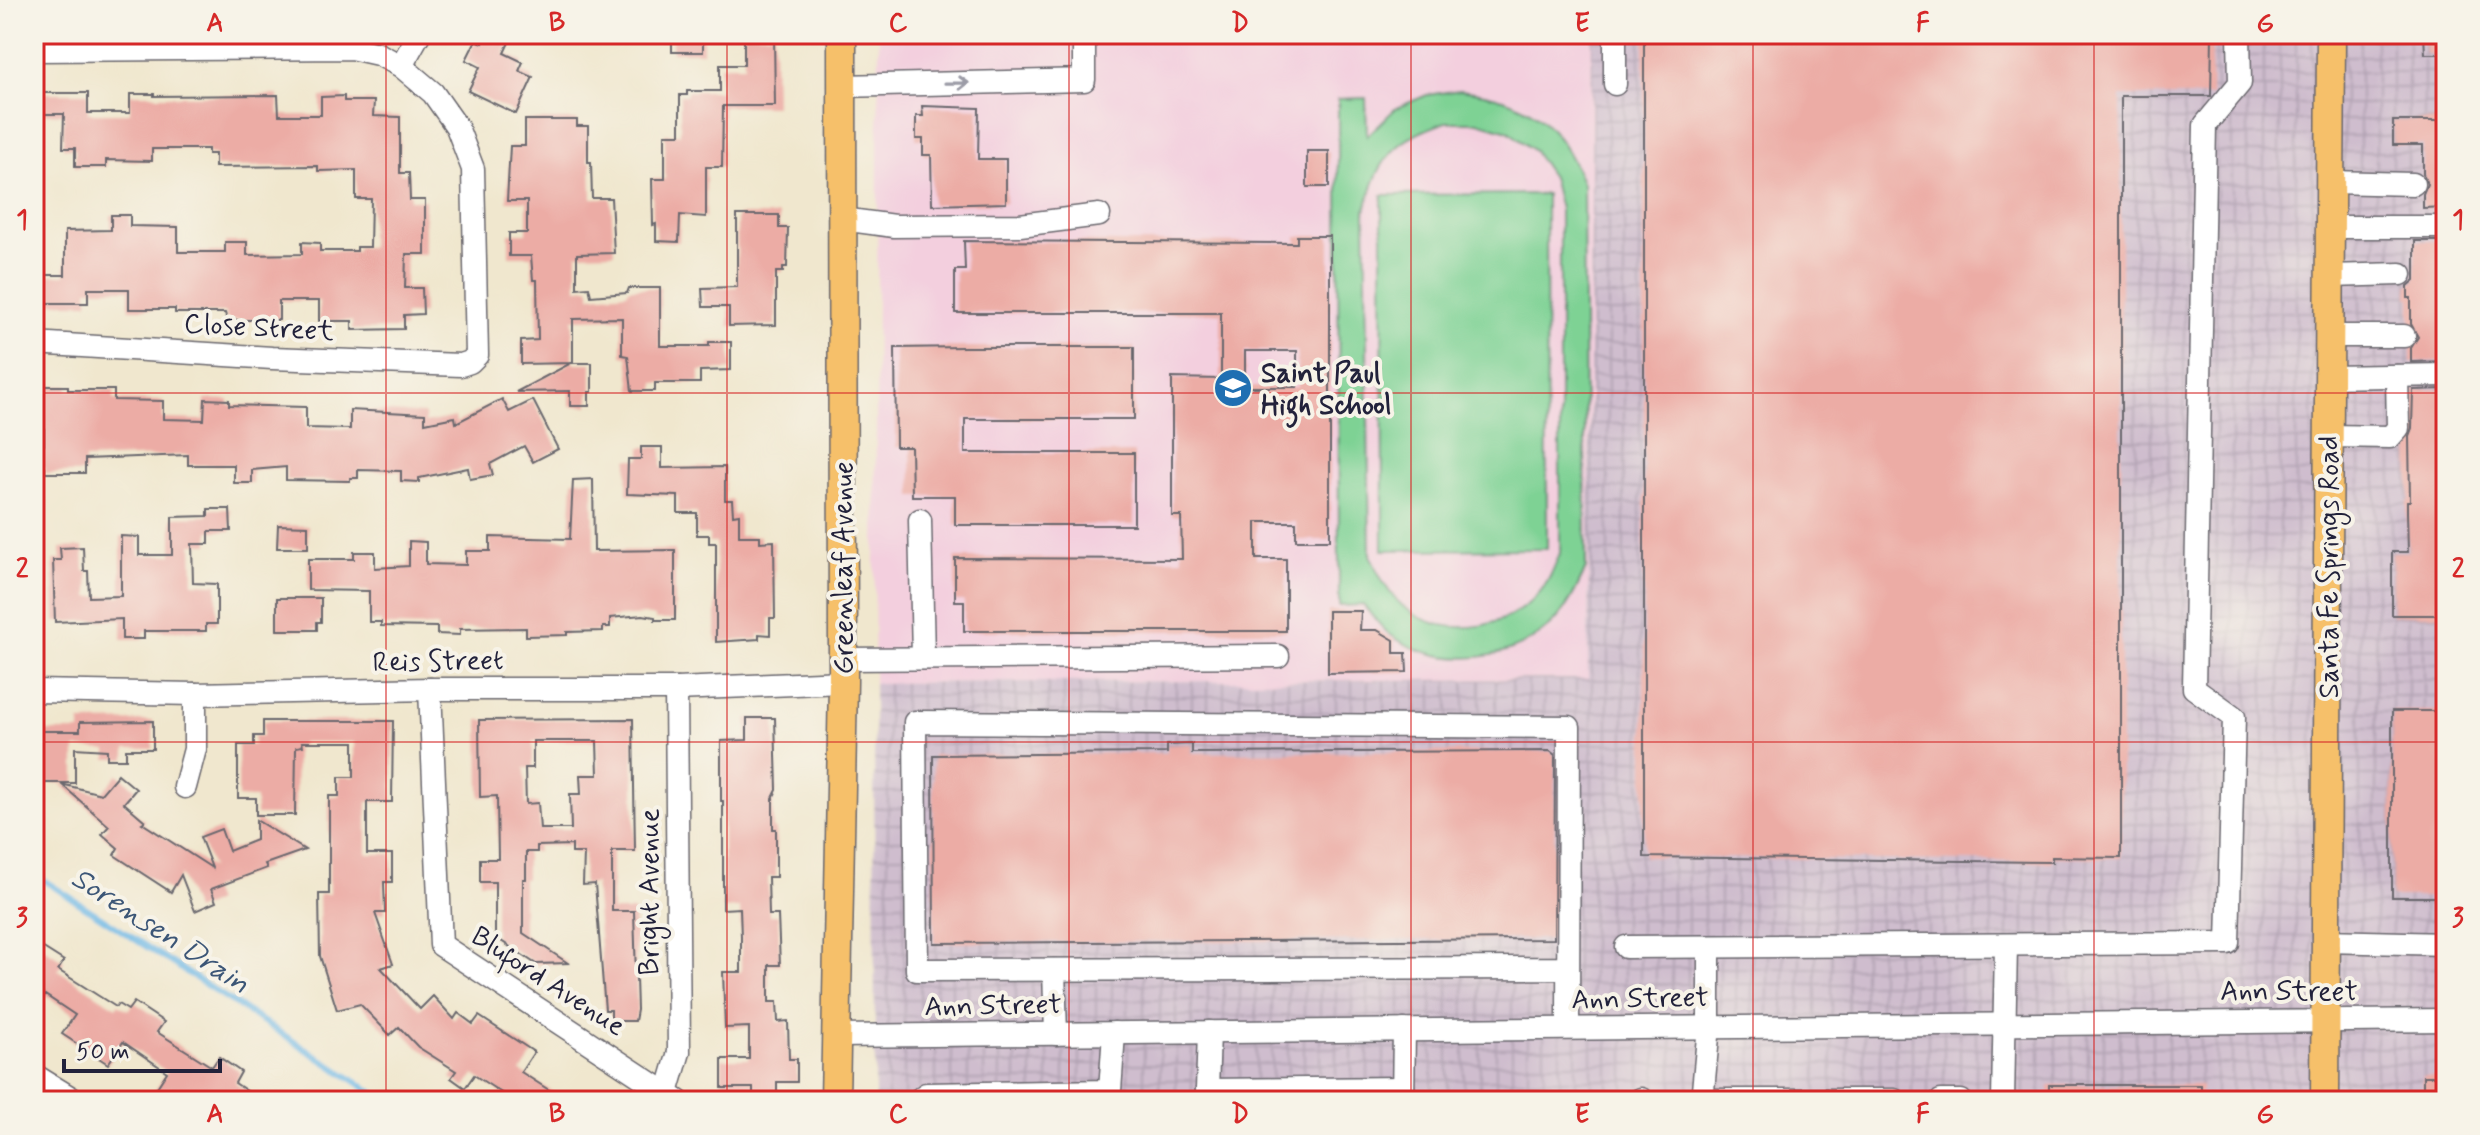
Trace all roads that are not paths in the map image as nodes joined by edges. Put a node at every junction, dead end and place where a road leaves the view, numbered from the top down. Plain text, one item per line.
1 (419, 34) edge
2 (842, 34) edge
3 (1084, 34) edge
4 (1615, 34) edge
5 (2239, 34) edge
6 (2331, 34) edge
7 (34, 50) edge
8 (401, 66) junction
9 (1615, 84) dead end
10 (842, 86) junction
11 (2330, 182) junction
12 (2413, 184) dead end
13 (1099, 215) dead end
14 (842, 219) junction
15 (2330, 227) junction
16 (2446, 227) edge
17 (2401, 274) dead end
18 (2330, 276) junction
19 (2329, 336) junction
20 (2404, 336) dead end
21 (34, 343) edge
22 (2446, 375) edge
23 (2397, 376) junction
24 (2329, 377) junction
25 (2329, 436) junction
26 (920, 520) dead end
27 (1278, 656) dead end
28 (923, 658) junction
29 (843, 670) junction
30 (430, 689) junction
31 (676, 689) junction
32 (34, 691) edge
33 (195, 694) junction
34 (185, 787) dead end
35 (2325, 941) junction
36 (2446, 944) edge
37 (2006, 945) junction
38 (1626, 947) dead end
39 (1709, 947) junction
40 (1568, 968) junction
41 (1054, 970) junction
42 (2325, 1019) junction
43 (2446, 1020) edge
44 (2003, 1023) junction
45 (1709, 1026) junction
46 (1568, 1028) junction
47 (1404, 1030) junction
48 (1209, 1032) junction
49 (1114, 1033) junction
50 (1056, 1034) junction
51 (836, 1036) junction
52 (34, 1075) edge
53 (1403, 1095) edge
54 (1207, 1096) edge
55 (673, 1097) edge
56 (1702, 1100) edge
57 (1894, 1100) edge
58 (76, 1101) edge
59 (835, 1101) edge
60 (917, 1101) edge
61 (1941, 1101) edge
62 (1961, 1101) edge
63 (2003, 1101) edge
64 (2325, 1101) edge

1 - 8 street
2 - 10 main road, Greenleaf Avenue
10 -> 3 street
4 - 9 street
5 - 37 street
6 - 11 main road, Santa Fe Springs Road
7 - 8 street
8 - 21 street, Close Street
10 - 14 main road, Greenleaf Avenue
11 - 12 street
11 - 15 main road, Santa Fe Springs Road
13 - 14 street
14 - 29 main road, Greenleaf Avenue
15 - 16 street
15 - 18 main road, Santa Fe Springs Road
17 - 18 street
18 - 19 main road, Santa Fe Springs Road
19 - 20 street
19 - 24 main road, Santa Fe Springs Road
22 - 23 street
23 - 24 street
23 - 25 street
24 - 25 main road, Santa Fe Springs Road
25 - 35 main road, Santa Fe Springs Road
26 - 28 street
27 - 28 street, Reis Street
28 - 29 street, Reis Street
29 - 31 street, Reis Street
29 - 51 main road, Greenleaf Avenue
30 - 31 street, Reis Street
30 - 33 street, Reis Street
30 - 55 street, Bluford Avenue
31 - 55 street, Bright Avenue
32 - 33 street, Reis Street
33 - 34 street
35 - 36 street
35 - 42 main road, Santa Fe Springs Road
37 - 39 street
37 - 44 street
38 - 39 street
39 - 45 street
40 - 41 street
40 - 41 street
40 - 46 street
41 - 50 street
42 - 43 street, Ann Street
42 - 44 street, Ann Street
42 - 64 main road, Santa Fe Springs Road
44 - 45 street, Ann Street
44 - 63 street
45 - 46 street, Ann Street
45 - 56 street
46 - 47 street, Ann Street
47 - 48 street, Ann Street
47 - 53 street
48 - 49 street, Ann Street
48 - 54 street
49 - 50 street, Ann Street
49 - 60 street
50 - 51 street, Ann Street
51 - 59 main road, Greenleaf Avenue
52 - 58 street
53 - 54 street
56 - 57 street
61 - 62 street

